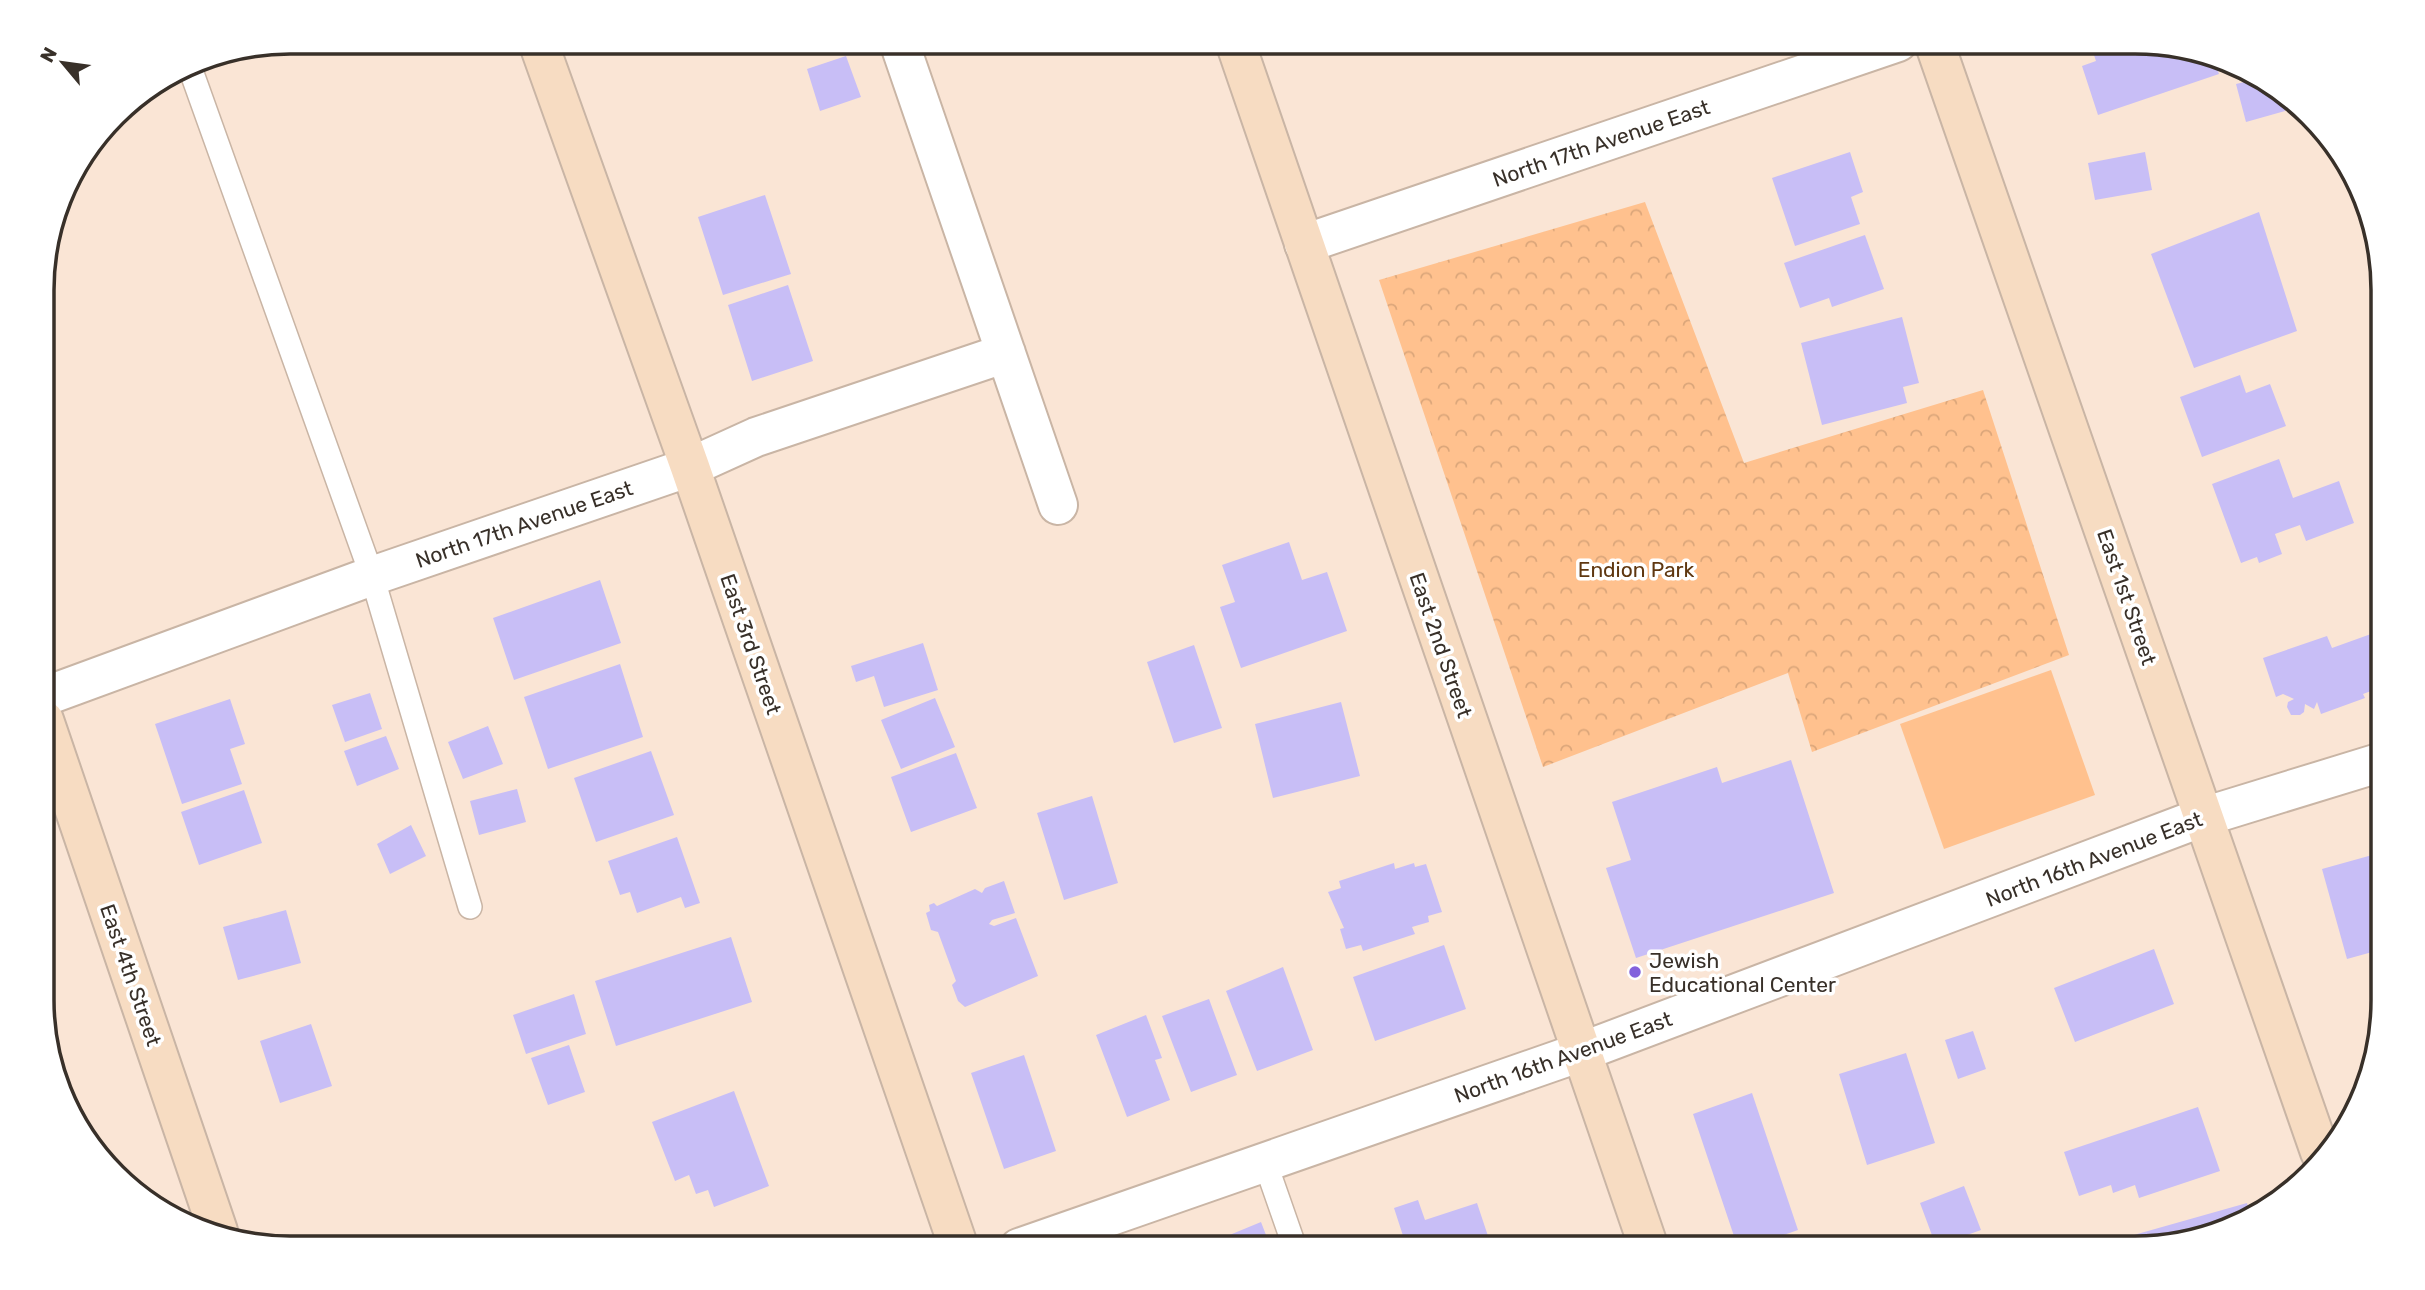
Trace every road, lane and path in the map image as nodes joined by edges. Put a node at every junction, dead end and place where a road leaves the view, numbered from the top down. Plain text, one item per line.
1 (541, 54) edge
2 (903, 54) edge
3 (1239, 54) edge
4 (1863, 54) edge
5 (1938, 54) edge
6 (193, 76) edge
7 (1304, 244) junction
8 (1006, 353) junction
9 (690, 467) junction
10 (1058, 505) dead end
11 (372, 576) junction
12 (54, 693) edge
13 (54, 750) edge
14 (2371, 765) edge
15 (2203, 817) junction
16 (470, 907) dead end
17 (1581, 1052) junction
18 (2318, 1147) edge
19 (1265, 1162) junction
20 (215, 1223) edge
21 (1291, 1235) edge
22 (1645, 1235) edge
23 (955, 1236) edge
24 (1055, 1236) edge

1 - 9 street, East 3rd Street
2 - 8 street
3 - 7 street, East 2nd Street
4 - 7 street, North 17th Avenue East
5 - 15 street, East 1st Street
6 - 11 lane
7 - 17 street, East 2nd Street
8 - 9 street, North 17th Avenue East
8 - 10 street
9 - 11 street, North 17th Avenue East
9 - 23 street, East 3rd Street
11 - 12 street, North 17th Avenue East
11 - 16 lane
13 - 20 street, East 4th Street
14 - 15 street, North 16th Avenue East
15 - 17 street, North 16th Avenue East
15 - 18 street, East 1st Street
17 - 19 street, North 16th Avenue East
17 - 22 street, East 2nd Street
19 - 21 lane
19 - 24 street, North 16th Avenue East

